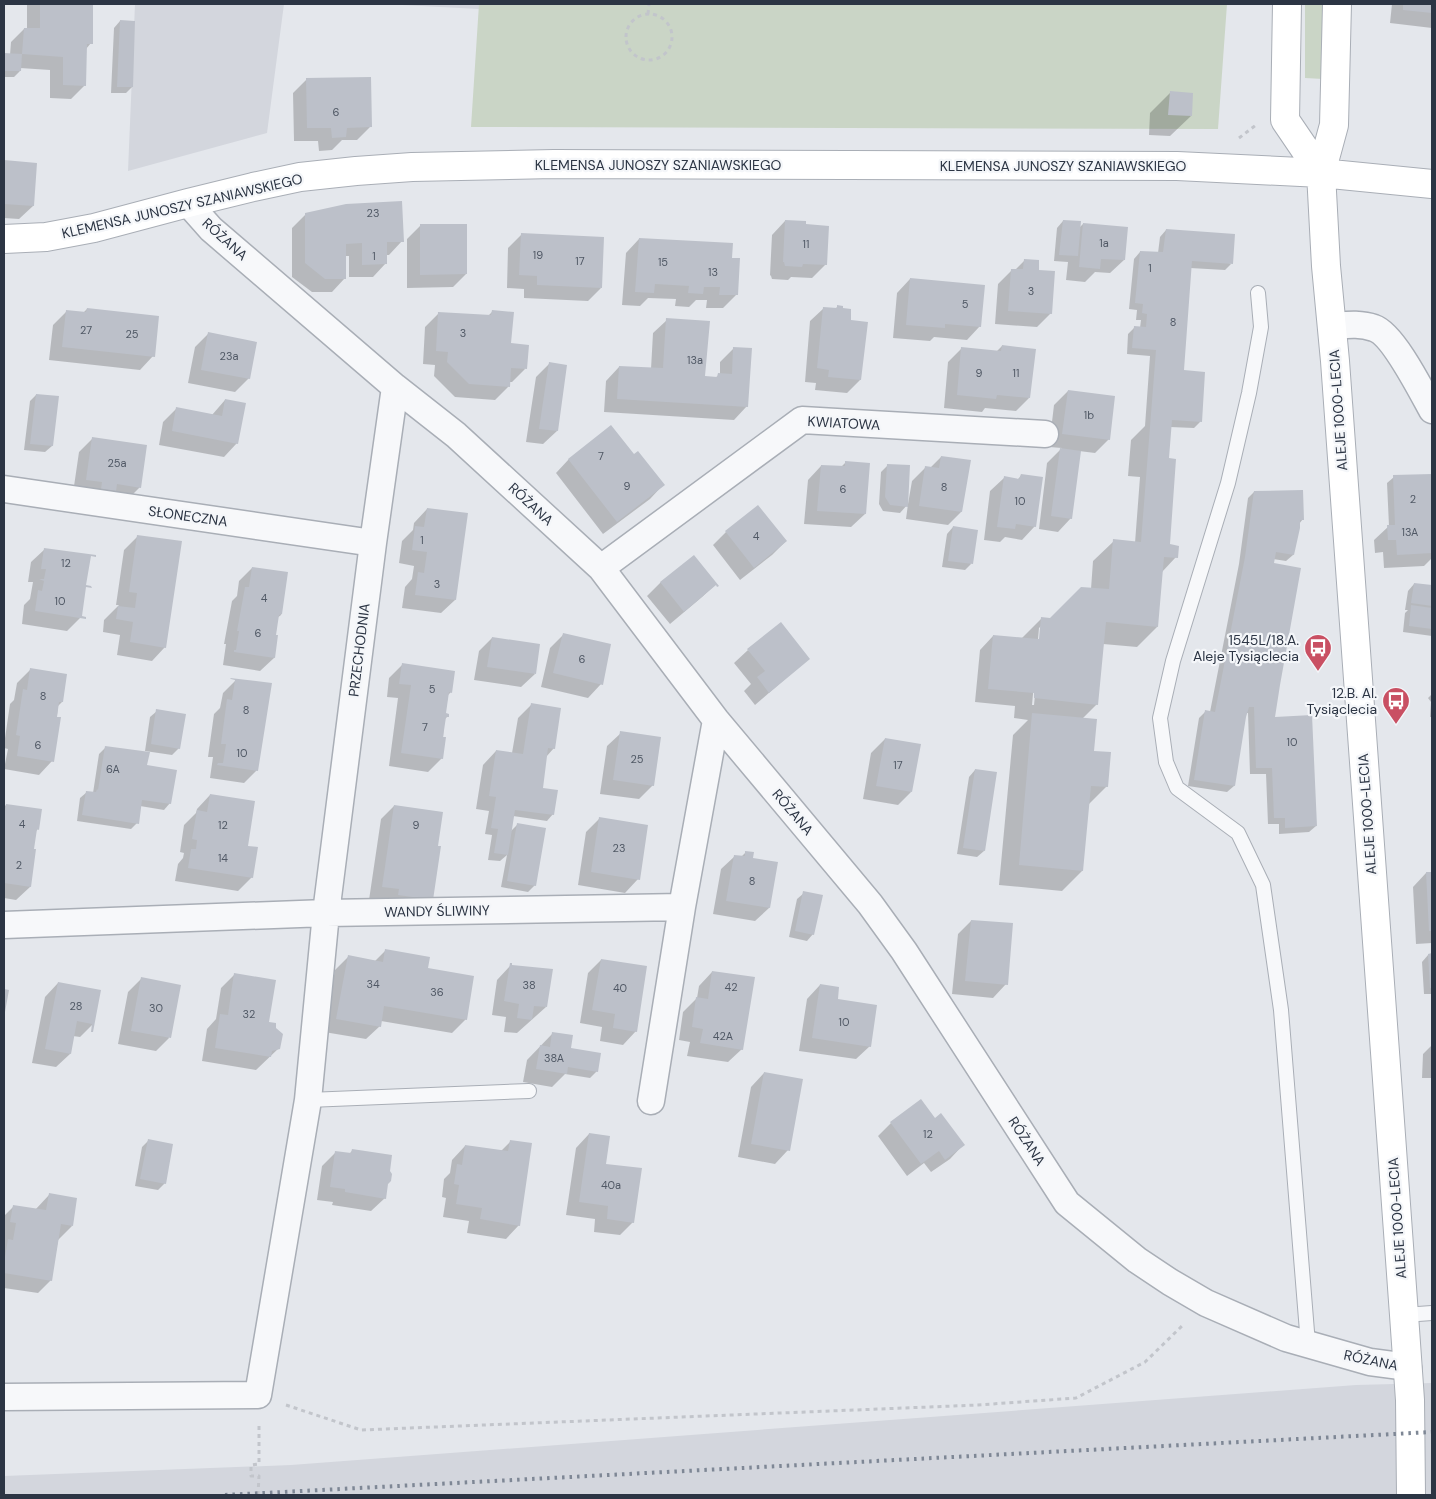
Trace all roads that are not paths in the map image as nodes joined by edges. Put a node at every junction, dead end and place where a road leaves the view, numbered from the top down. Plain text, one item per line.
1 (1287, 4) edge
2 (1337, 4) edge
3 (1320, 173) junction
4 (1432, 184) edge
5 (188, 203) junction
6 (4, 239) edge
7 (1258, 293) dead end
8 (1332, 326) junction
9 (395, 387) junction
10 (1432, 410) edge
11 (1045, 434) dead end
12 (4, 489) edge
13 (373, 542) junction
14 (601, 568) junction
15 (716, 720) junction
16 (682, 907) junction
17 (326, 913) junction
18 (4, 925) edge
19 (529, 1092) dead end
20 (308, 1100) junction
21 (651, 1101) dead end
22 (1432, 1314) edge
23 (1404, 1315) junction
24 (1308, 1344) junction
25 (1408, 1367) junction
26 (4, 1397) edge
27 (1411, 1495) edge

1 - 3 street, ALEJE 1000-LECIA
2 - 3 street, ALEJE 1000-LECIA
3 - 4 street, KLEMENSA JUNOSZY SZANIAWSKIEGO
3 - 5 street, KLEMENSA JUNOSZY SZANIAWSKIEGO
3 - 8 street, ALEJE 1000-LECIA
5 - 6 street, KLEMENSA JUNOSZY SZANIAWSKIEGO
5 - 9 street, RÓŻANA
7 - 24 lane
8 - 10 street
8 - 23 street, ALEJE 1000-LECIA
9 - 13 street, PRZECHODNIA
9 - 14 street, RÓŻANA
11 - 14 street, KWIATOWA
12 - 13 street, SŁONECZNA
13 - 17 street, PRZECHODNIA
14 - 15 street, RÓŻANA
15 - 16 street
15 - 24 street, RÓŻANA
16 - 17 street, WANDY ŚLIWINY
16 - 21 street
17 - 18 street, WANDY ŚLIWINY
17 - 20 street, PRZECHODNIA
19 - 20 lane
20 - 26 street, PRZECHODNIA
22 - 23 lane
23 - 25 street, ALEJE 1000-LECIA
24 - 25 street, RÓŻANA
25 - 27 street, ALEJE 1000-LECIA

